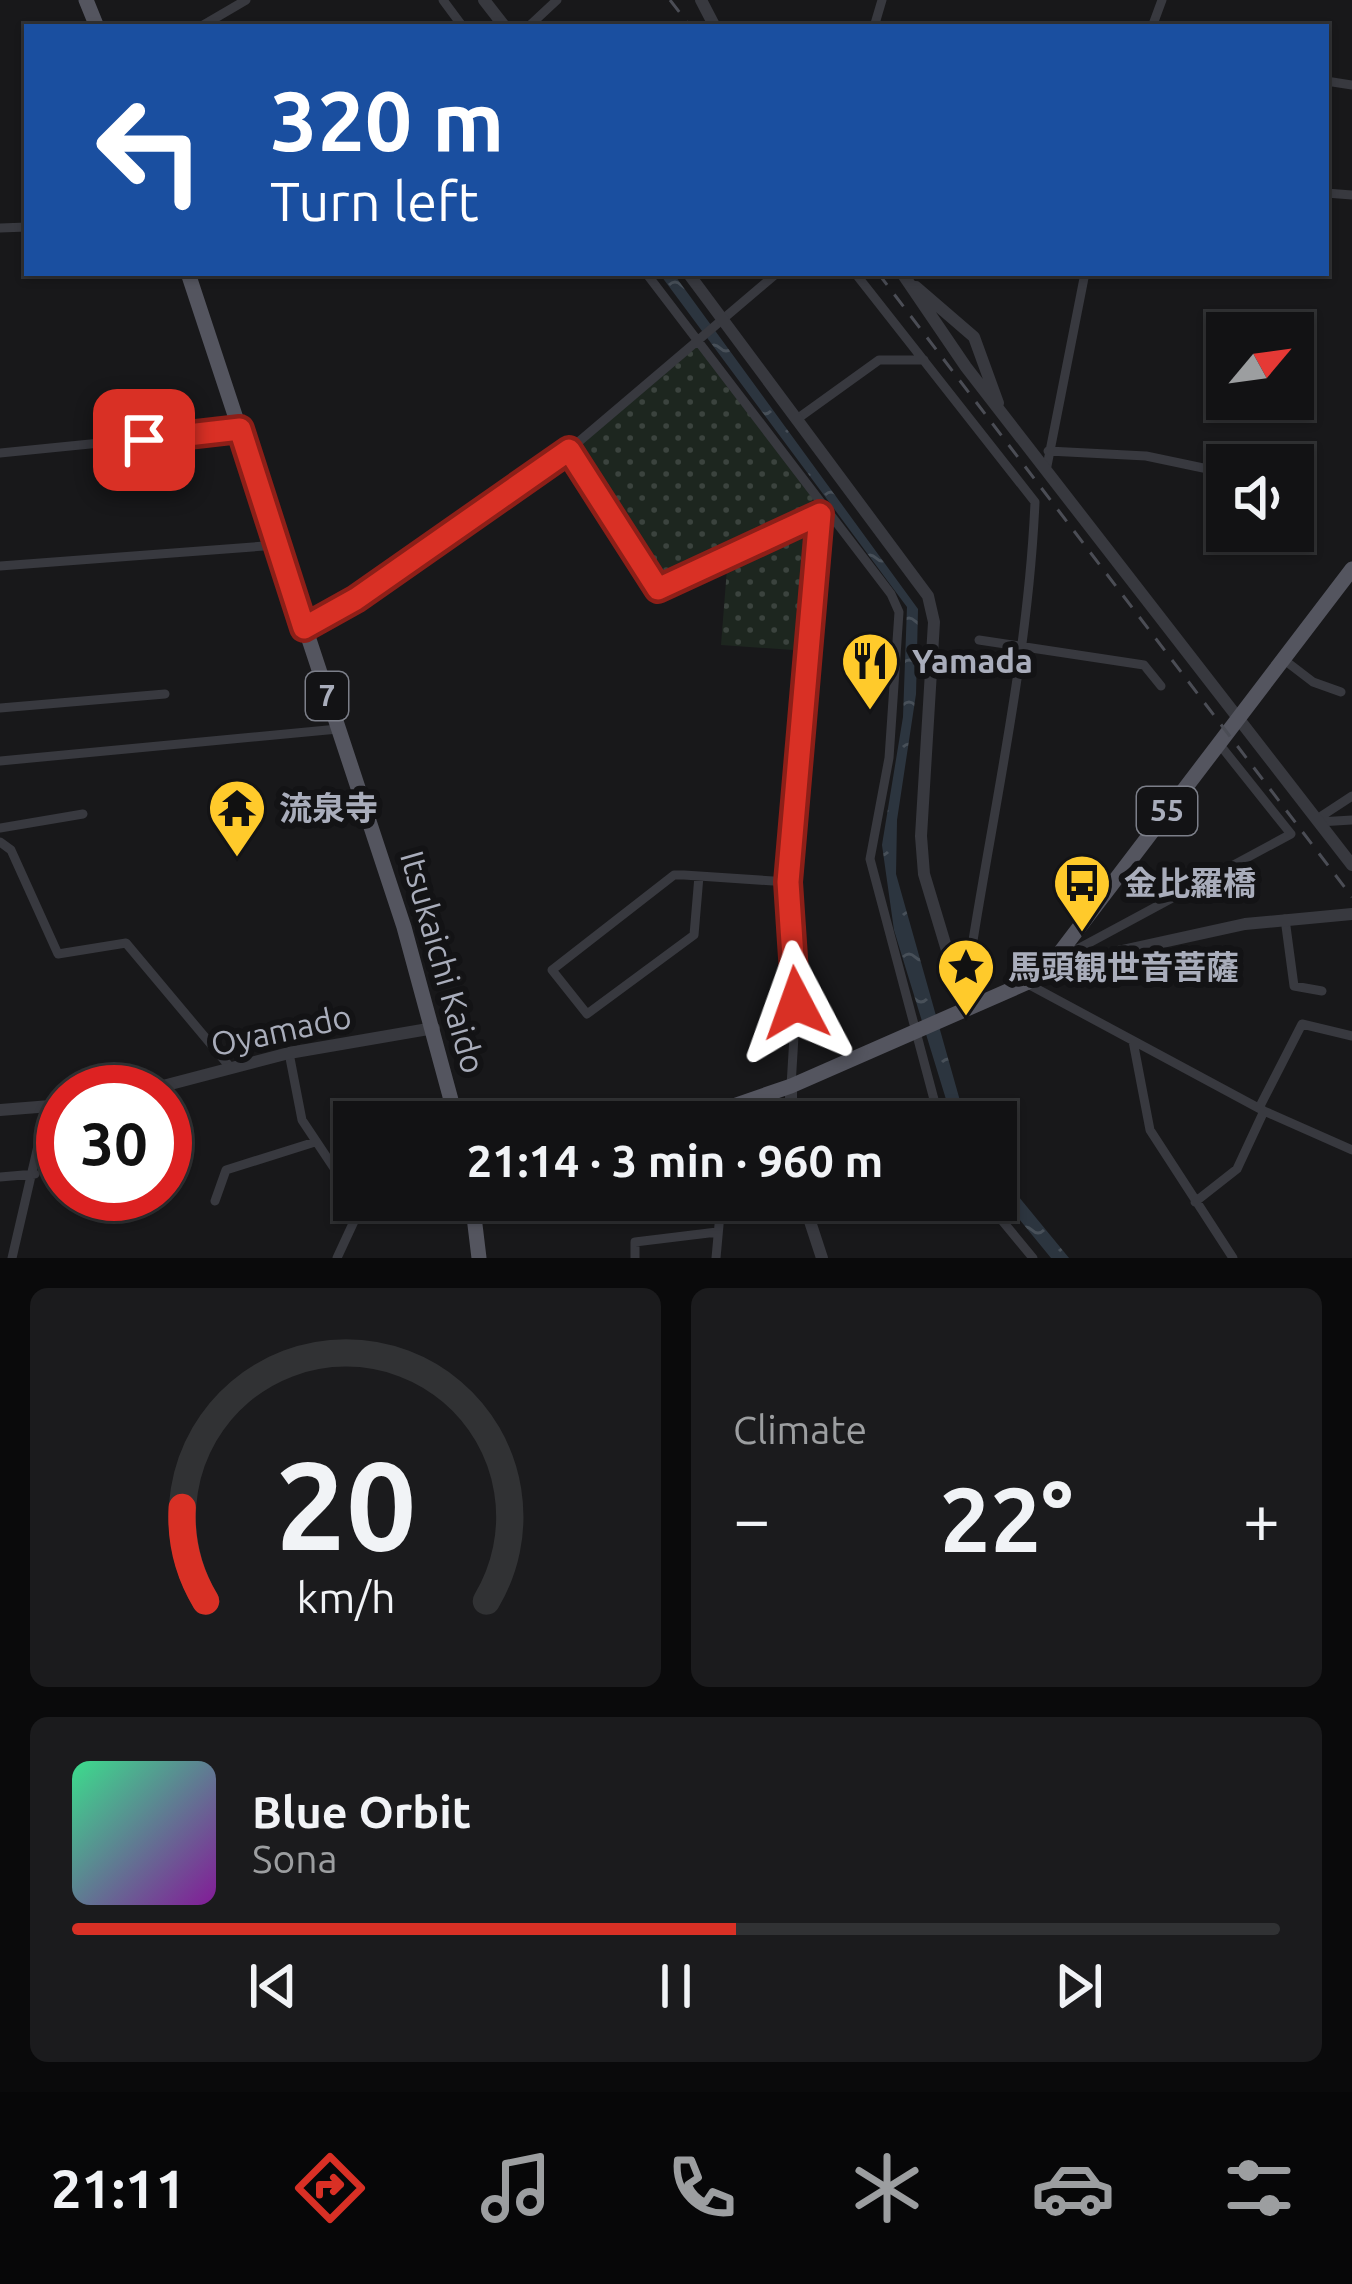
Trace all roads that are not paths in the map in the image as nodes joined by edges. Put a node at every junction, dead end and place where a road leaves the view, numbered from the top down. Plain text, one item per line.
1 (246, 0) edge
2 (484, 0) edge
3 (557, 0) edge
4 (205, 24) edge
5 (503, 24) edge
6 (532, 24) edge
7 (189, 276) edge
8 (648, 276) edge
9 (690, 276) edge
10 (773, 276) edge
11 (857, 276) edge
12 (1084, 276) edge
13 (906, 278) edge
14 (719, 319) junction
15 (698, 337) junction
16 (924, 360) junction
17 (998, 404) junction
18 (797, 419) junction
19 (240, 429) junction
20 (569, 450) junction
21 (1048, 451) junction
22 (0, 453) edge
23 (1047, 466) junction
24 (1206, 469) edge
25 (822, 509) junction
26 (278, 545) junction
27 (0, 566) edge
28 (1352, 568) edge
29 (304, 628) junction
30 (979, 640) dead end
31 (1024, 648) junction
32 (1283, 659) junction
33 (1161, 686) dead end
34 (1341, 692) dead end
35 (165, 694) dead end
36 (0, 708) edge
37 (1239, 718) junction
38 (338, 729) junction
39 (1220, 745) junction
40 (0, 761) edge
41 (1352, 796) edge
42 (82, 814) dead end
43 (1352, 820) edge
44 (1318, 821) junction
45 (0, 829) edge
46 (0, 842) edge
47 (1352, 865) edge
48 (699, 876) junction
49 (788, 882) junction
50 (1352, 914) edge
51 (1285, 919) junction
52 (1063, 950) junction
53 (1048, 967) junction
54 (956, 981) junction
55 (1026, 983) junction
56 (1322, 991) dead end
57 (958, 1013) junction
58 (434, 1028) junction
59 (916, 1032) junction
60 (1352, 1036) edge
61 (1133, 1040) junction
62 (289, 1053) junction
63 (230, 1066) junction
64 (192, 1077) edge
65 (791, 1087) junction
66 (453, 1101) edge
67 (749, 1101) edge
68 (791, 1101) edge
69 (934, 1101) edge
70 (36, 1108) edge
71 (0, 1110) edge
72 (1262, 1110) junction
73 (315, 1142) junction
74 (1352, 1150) edge
75 (36, 1168) edge
76 (35, 1174) junction
77 (0, 1177) edge
78 (215, 1201) dead end
79 (1195, 1202) junction
80 (475, 1221) edge
81 (719, 1221) edge
82 (810, 1221) edge
83 (1002, 1221) edge
84 (717, 1232) junction
85 (12, 1258) edge
86 (337, 1258) edge
87 (479, 1258) edge
88 (635, 1258) edge
89 (716, 1258) edge
90 (822, 1258) edge
91 (1033, 1258) edge
92 (1233, 1258) edge

1 - 4 street
2 - 5 street
3 - 6 street
7 - 19 main road, Itsukaichi Kaido / 7
8 - 15 street
9 - 14 street
10 - 14 street
11 - 16 street
12 - 21 street
13 - 17 street
13 - 17 street
14 - 15 street
14 - 18 street
15 - 20 street
15 - 25 street
16 - 18 street
16 - 31 street
17 - 23 street
18 - 54 street
19 - 22 street
19 - 26 main road, Itsukaichi Kaido / 7
20 - 25 street
20 - 29 street
21 - 23 street
21 - 24 street
23 - 37 street
25 - 49 street
25 - 59 street
26 - 27 street
26 - 29 main road, Itsukaichi Kaido / 7
28 - 32 main road, 55
29 - 38 main road, Itsukaichi Kaido / 7
30 - 31 street
31 - 33 street
31 - 54 street
32 - 34 street
32 - 37 main road, 55
35 - 36 street
37 - 39 main road, 55
37 - 44 street
38 - 40 street
38 - 58 main road, Itsukaichi Kaido / 7
39 - 52 main road, 55
39 - 52 street
41 - 44 street
42 - 45 street
43 - 44 street
44 - 47 street
46 - 63 street
48 - 48 street
48 - 49 street
49 - 65 street
50 - 51 street
51 - 53 street
51 - 56 street
52 - 53 main road, 55
53 - 55 main road, 55
54 - 57 street
55 - 57 main road, 55
55 - 61 street
57 - 59 main road, 55
58 - 62 street, Oyamado
58 - 66 main road, Itsukaichi Kaido / 7
59 - 65 main road, 55
59 - 69 street
60 - 72 street
61 - 72 street
61 - 79 street
62 - 63 street, Oyamado
62 - 73 street
63 - 64 street, Oyamado
65 - 67 main road, 55
65 - 68 street
70 - 71 street
72 - 74 street
72 - 79 street
73 - 78 street
73 - 86 street
75 - 76 street
76 - 77 street
76 - 85 street
79 - 92 street
80 - 87 main road
81 - 84 street
82 - 90 street
83 - 91 street
84 - 88 street
84 - 89 street

